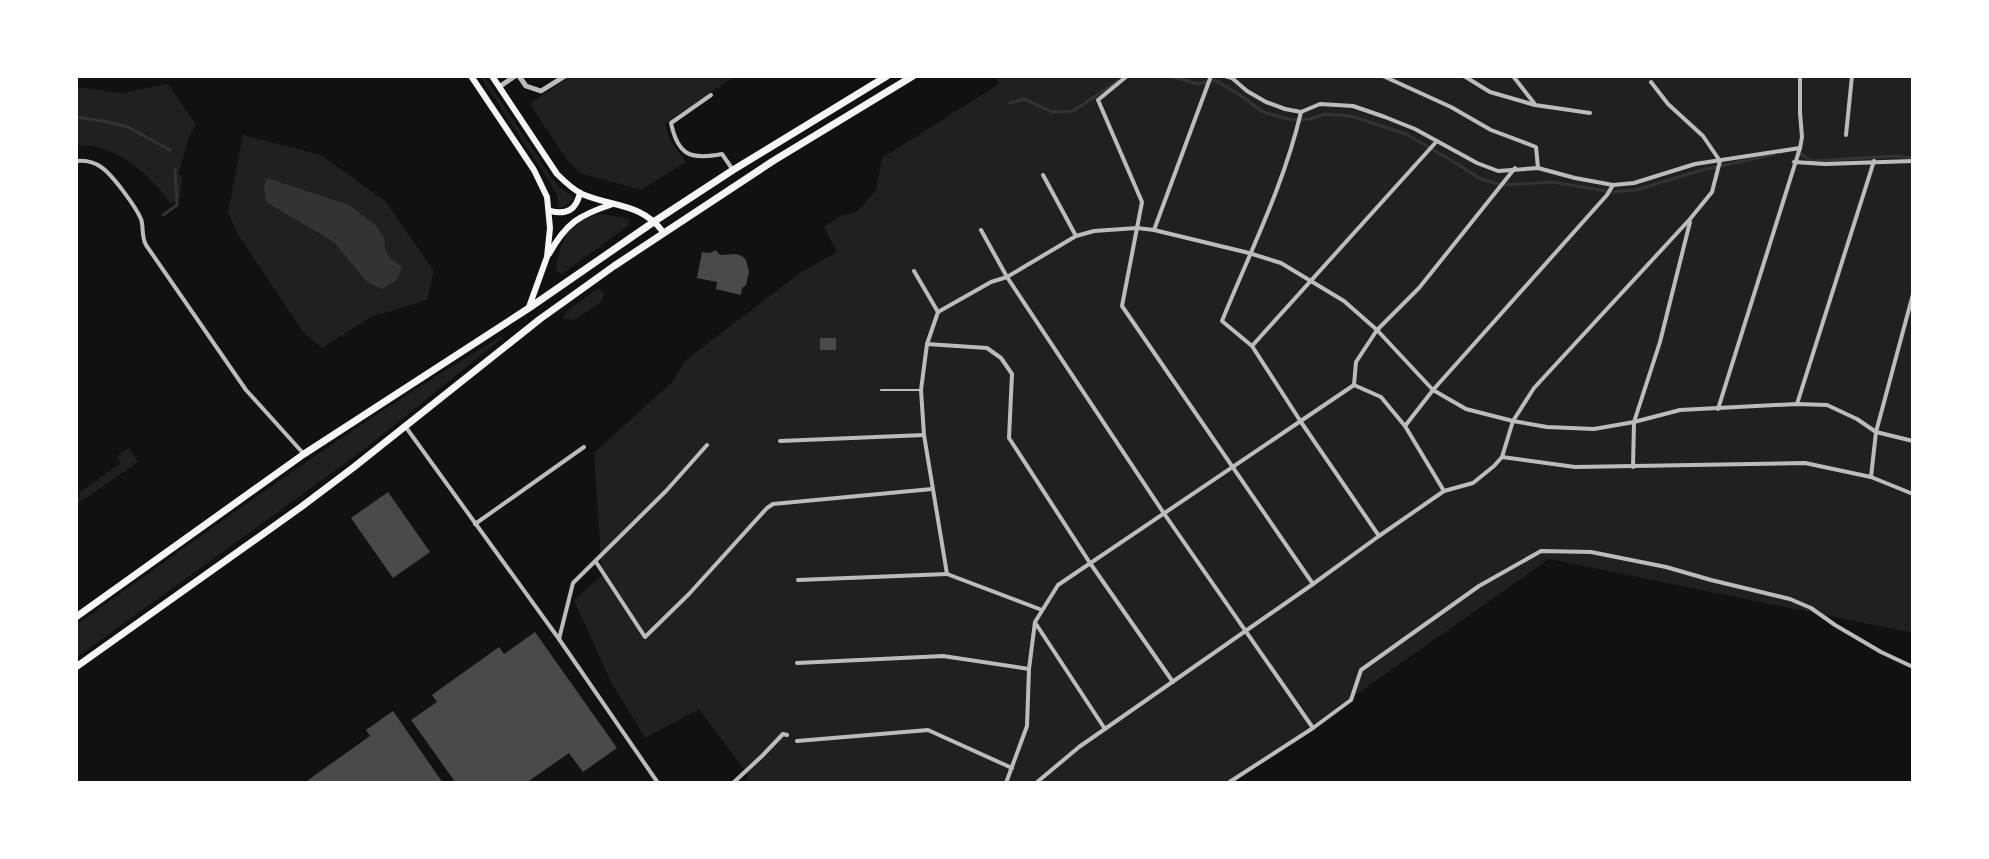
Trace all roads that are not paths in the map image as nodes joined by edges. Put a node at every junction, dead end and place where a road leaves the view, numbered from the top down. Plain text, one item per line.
1 (471, 76) edge
2 (492, 76) edge
3 (517, 76) edge
4 (565, 76) edge
5 (887, 76) edge
6 (913, 76) edge
7 (1127, 76) edge
8 (1211, 76) edge
9 (1225, 76) edge
10 (1383, 76) edge
11 (1464, 76) edge
12 (1513, 76) edge
13 (1800, 76) edge
14 (1852, 76) edge
15 (1651, 82) dead end
16 (499, 87) junction
17 (711, 95) dead end
18 (1535, 105) junction
19 (1301, 112) junction
20 (1590, 113) dead end
21 (1846, 135) dead end
22 (1437, 141) junction
23 (1800, 148) junction
24 (76, 161) edge
25 (1720, 161) junction
26 (1874, 161) junction
27 (1913, 161) edge
28 (1794, 162) junction
29 (1515, 168) junction
30 (1538, 168) junction
31 (733, 170) junction
32 (1043, 175) dead end
33 (1613, 185) junction
34 (580, 193) junction
35 (615, 203) junction
36 (550, 211) junction
37 (1690, 219) junction
38 (655, 221) junction
39 (1137, 228) junction
40 (981, 230) dead end
41 (1154, 230) junction
42 (663, 232) junction
43 (1076, 236) junction
44 (1249, 253) junction
45 (547, 257) junction
46 (914, 271) dead end
47 (1007, 277) junction
48 (1311, 281) junction
49 (1913, 294) edge
50 (529, 308) junction
51 (938, 312) junction
52 (1377, 330) junction
53 (927, 344) junction
54 (1252, 346) junction
55 (1354, 385) junction
56 (881, 390) dead end
57 (921, 390) junction
58 (1433, 390) junction
59 (1797, 404) junction
60 (1718, 409) junction
61 (1513, 421) junction
62 (1301, 422) junction
63 (1634, 422) junction
64 (405, 426) junction
65 (1405, 426) junction
66 (1876, 432) junction
67 (924, 435) junction
68 (780, 441) dead end
69 (1913, 441) edge
70 (707, 445) dead end
71 (584, 447) dead end
72 (304, 454) junction
73 (1502, 457) junction
74 (1232, 467) junction
75 (1633, 467) junction
76 (1871, 477) junction
77 (932, 489) junction
78 (1444, 491) junction
79 (1913, 494) edge
80 (1163, 512) junction
81 (475, 524) junction
82 (1379, 536) junction
83 (596, 562) junction
84 (1090, 563) junction
85 (947, 574) junction
86 (798, 580) dead end
87 (1313, 584) junction
88 (1042, 610) junction
89 (76, 617) edge
90 (1035, 622) junction
91 (1245, 632) junction
92 (559, 639) junction
93 (797, 663) dead end
94 (76, 667) edge
95 (1913, 667) edge
96 (1029, 669) junction
97 (1173, 682) junction
98 (1313, 728) junction
99 (1105, 729) junction
100 (787, 735) dead end
101 (797, 741) dead end
102 (1012, 768) junction
103 (658, 783) edge
104 (733, 783) edge
105 (1006, 783) edge
106 (1036, 783) edge
107 (1228, 783) edge

1 - 36 main road
2 - 16 main road
3 - 4 street
3 - 16 street
5 - 31 highway
6 - 42 highway
7 - 39 street
8 - 41 street
9 - 19 street
10 - 30 street
11 - 18 street
12 - 18 street
13 - 23 street
14 - 21 street
15 - 25 street
16 - 34 main road
17 - 31 street
18 - 20 street
19 - 22 street
19 - 44 street
22 - 29 street
22 - 48 street
23 - 25 street
23 - 28 street
24 - 72 street
25 - 33 street
25 - 37 street
26 - 27 street
26 - 28 street
26 - 59 street
28 - 60 street
29 - 30 street
29 - 52 street
30 - 33 street
31 - 38 highway
32 - 43 street
33 - 58 street
34 - 35 main road
34 - 36 main road
35 - 38 main road
35 - 45 main road
36 - 45 main road
37 - 61 street
37 - 63 street
38 - 42 main road
38 - 50 highway
39 - 41 street
39 - 43 street
39 - 74 street
40 - 47 street
41 - 44 street
42 - 64 highway
43 - 47 street
44 - 48 street
44 - 54 street
45 - 50 main road
46 - 51 street
47 - 51 street
47 - 80 street
48 - 52 street
48 - 54 street
49 - 66 street
50 - 72 highway
51 - 53 street
52 - 55 street
52 - 58 street
53 - 57 street
53 - 84 street
54 - 62 street
55 - 62 street
55 - 65 street
56 - 57 lane
57 - 67 street
58 - 61 street
58 - 65 street
59 - 60 street
59 - 66 street
60 - 63 street
61 - 63 street
61 - 73 street
62 - 74 street
62 - 82 street
63 - 75 street
64 - 81 street
64 - 94 highway
65 - 78 street
66 - 69 street
66 - 76 street
67 - 68 street
67 - 77 street
70 - 83 street
71 - 81 street
72 - 89 highway
73 - 75 street
73 - 78 street
74 - 80 street
74 - 87 street
75 - 76 street
76 - 79 street
77 - 83 street
77 - 85 street
78 - 82 street
80 - 84 street
80 - 91 street
81 - 92 street
82 - 87 street
83 - 92 street
84 - 88 street
84 - 97 street
85 - 86 street
85 - 88 street
87 - 91 street
88 - 90 street
90 - 96 street
90 - 99 street
91 - 97 street
91 - 98 street
92 - 103 street
93 - 96 street
95 - 98 street
96 - 102 street
97 - 99 street
98 - 107 street
99 - 106 street
100 - 104 street
101 - 102 street
102 - 105 street

